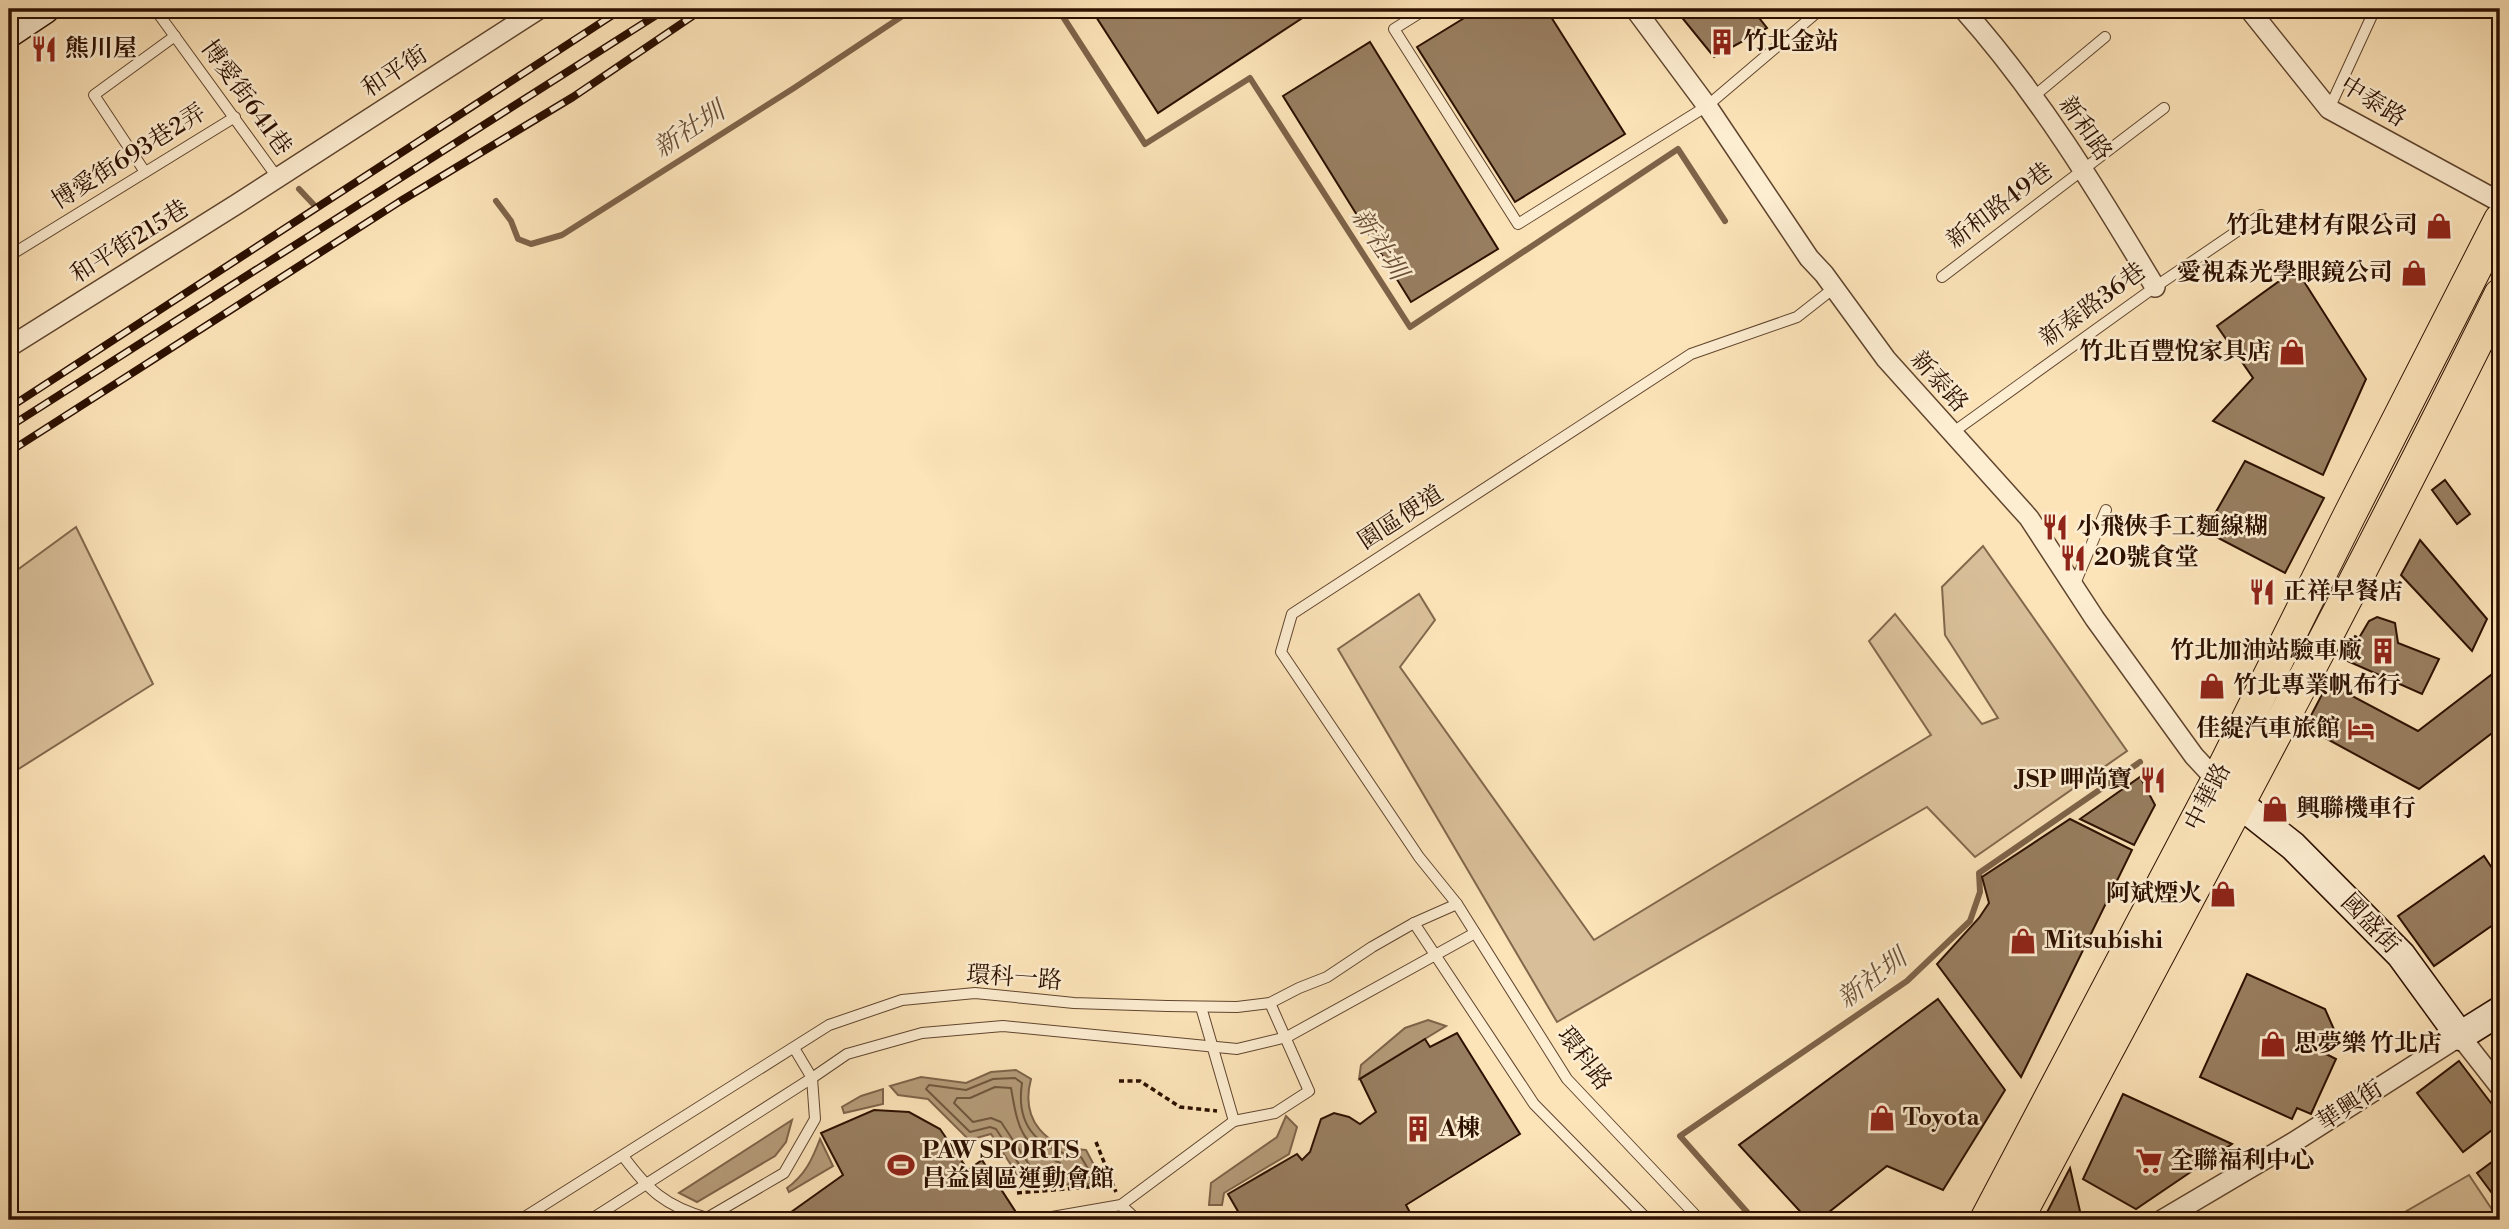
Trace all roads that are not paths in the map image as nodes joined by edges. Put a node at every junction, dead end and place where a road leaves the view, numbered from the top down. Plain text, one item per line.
1 (45, 9) edge
2 (155, 9) edge
3 (539, 9) edge
4 (1426, 9) edge
5 (1635, 9) edge
6 (1821, 9) edge
7 (1963, 9) edge
8 (2249, 9) edge
9 (2375, 9) edge
10 (9, 33) edge
11 (175, 36) junction
12 (2105, 37) dead end
13 (2033, 97) junction
14 (1707, 106) junction
15 (2164, 108) dead end
16 (2329, 109) junction
17 (235, 117) junction
18 (2084, 168) junction
19 (145, 172) junction
20 (277, 177) junction
21 (2500, 202) edge
22 (2261, 215) dead end
23 (2500, 220) edge
24 (9, 256) edge
25 (1942, 277) dead end
26 (2155, 286) junction
27 (1834, 288) junction
28 (2500, 295) edge
29 (9, 347) edge
30 (1952, 433) junction
31 (2106, 510) dead end
32 (2074, 587) junction
33 (2217, 781) junction
34 (2240, 804) junction
35 (1457, 904) junction
36 (1414, 923) junction
37 (1475, 933) junction
38 (1435, 954) junction
39 (1270, 1003) junction
40 (1201, 1007) junction
41 (2500, 1011) edge
42 (2460, 1036) junction
43 (1287, 1037) junction
44 (1212, 1047) junction
45 (794, 1048) junction
46 (812, 1078) junction
47 (2500, 1087) edge
48 (1234, 1121) junction
49 (623, 1156) junction
50 (645, 1186) junction
51 (1121, 1205) junction
52 (520, 1220) edge
53 (590, 1220) edge
54 (1035, 1220) edge
55 (1137, 1220) edge
56 (1648, 1220) edge
57 (1700, 1220) edge
58 (1986, 1220) edge
59 (2017, 1220) edge
60 (2162, 1220) edge

1 - 10 street
2 - 11 lane, 博愛街641巷
3 - 20 street, 和平街
4 - 14 lane
5 - 14 street, 新泰路
6 - 14 lane
7 - 13 street, 新和路
8 - 16 street, 中泰路
9 - 16 lane
11 - 17 lane, 博愛街641巷
11 - 19 lane
12 - 13 lane
13 - 18 street, 新和路
14 - 27 street, 新泰路
15 - 18 lane, 新和路49巷
16 - 21 street, 中泰路
17 - 19 lane, 博愛街693巷2弄
17 - 20 lane, 博愛街641巷
18 - 25 lane, 新和路49巷
18 - 26 street, 新和路
19 - 24 lane, 博愛街693巷2弄
20 - 29 street, 和平街215巷
22 - 26 lane, 新泰路36巷
23 - 33 main road, 中華路
26 - 30 lane, 新泰路36巷
27 - 30 street, 新泰路
27 - 35 lane, 園區便道
28 - 34 main road, 中華路
30 - 32 street, 新泰路
31 - 32 lane
32 - 33 street, 新泰路
33 - 34 street, 國盛街
33 - 58 main road, 中華路
34 - 42 street, 國盛街
34 - 59 main road, 中華路
35 - 36 lane, 環科一路
35 - 37 lane, 環科路
36 - 38 lane
36 - 39 lane, 環科一路
37 - 38 lane, 環科一路
37 - 57 lane, 環科路
38 - 43 lane, 環科一路
38 - 56 lane
39 - 40 lane, 環科一路
39 - 43 lane
40 - 44 lane
40 - 45 lane, 環科一路
41 - 42 street, 華興街
42 - 47 street, 國盛街
42 - 60 street, 華興街
43 - 44 lane, 環科一路
43 - 48 lane
44 - 46 lane, 環科一路
44 - 48 lane
45 - 46 lane
45 - 49 lane, 環科一路
46 - 50 lane, 環科一路
46 - 50 lane
48 - 51 lane
49 - 50 lane
49 - 52 lane, 環科一路
50 - 53 lane, 環科一路
51 - 54 lane
51 - 55 lane

